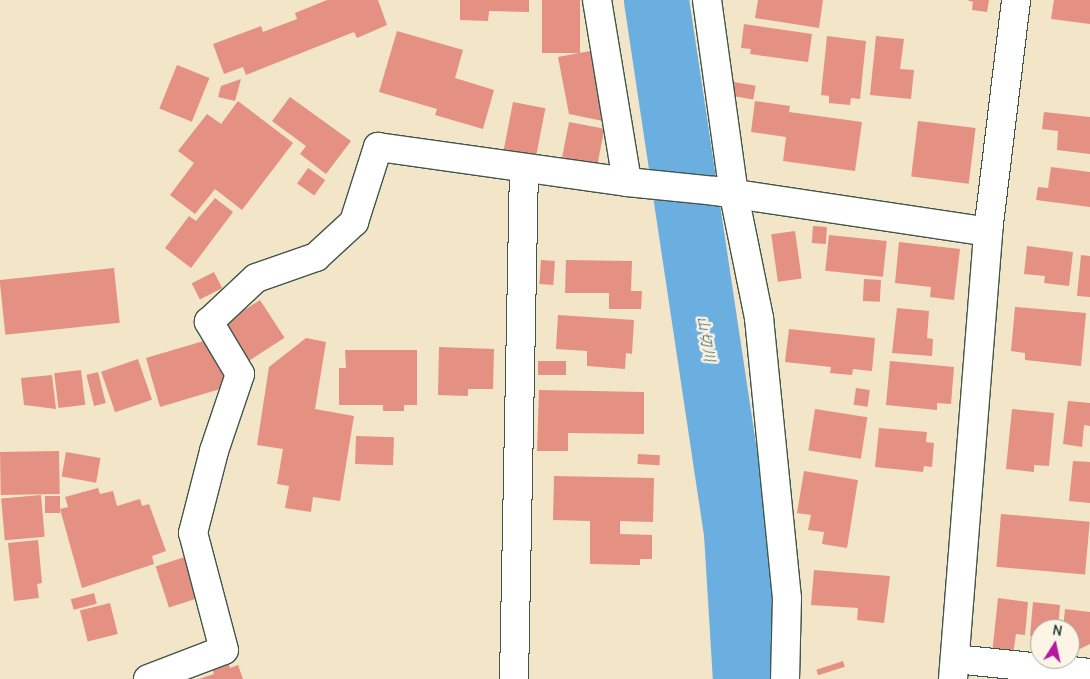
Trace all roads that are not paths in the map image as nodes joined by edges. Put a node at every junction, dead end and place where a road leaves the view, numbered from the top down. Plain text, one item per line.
1 (597, 0) edge
2 (707, 0) edge
3 (1016, 0) edge
4 (524, 168) junction
5 (635, 183) junction
6 (724, 193) junction
7 (988, 232) junction
8 (954, 669) edge
9 (1090, 673) edge
10 (148, 679) edge
11 (514, 679) edge
12 (785, 679) edge

1 - 5 street
2 - 6 street
3 - 7 street
4 - 5 street
4 - 10 street
4 - 11 street
5 - 6 street
6 - 7 street
6 - 12 street
7 - 8 street
8 - 9 street

